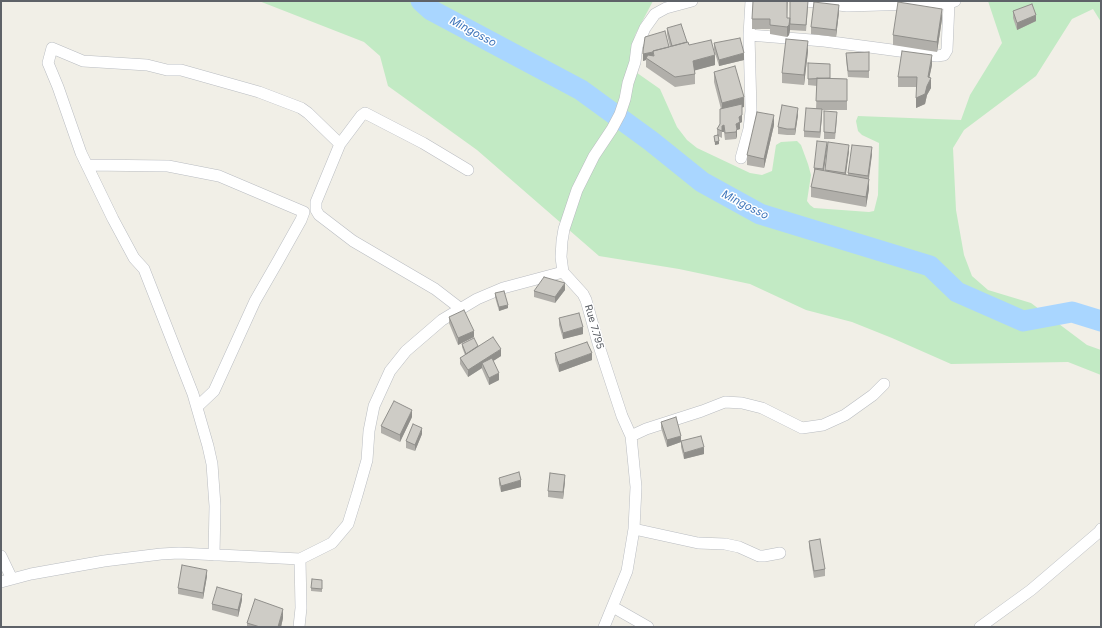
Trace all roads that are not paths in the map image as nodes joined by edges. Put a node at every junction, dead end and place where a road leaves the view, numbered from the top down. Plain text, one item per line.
1 (692, 1) edge
2 (751, 1) edge
3 (806, 1) edge
4 (953, 2) edge
5 (680, 3) edge
6 (847, 4) edge
7 (749, 35) junction
8 (340, 144) junction
9 (741, 158) dead end
10 (87, 165) junction
11 (468, 170) dead end
12 (563, 272) junction
13 (461, 309) junction
14 (884, 384) dead end
15 (197, 407) junction
16 (631, 436) junction
17 (634, 529) junction
18 (1101, 529) edge
19 (780, 553) dead end
20 (214, 555) junction
21 (1, 556) edge
22 (300, 559) junction
23 (6, 580) edge
24 (612, 607) junction
25 (299, 627) edge
26 (604, 627) edge
27 (648, 627) edge
28 (980, 627) edge

1 - 5 street
2 - 7 street
3 - 6 street
4 - 6 street
4 - 7 street
5 - 12 street
7 - 9 street
8 - 10 street
8 - 11 street
8 - 13 street
10 - 15 street
10 - 15 street
12 - 13 street
12 - 16 street, Rue 7.795
13 - 22 street
14 - 16 street
15 - 20 street
16 - 17 street, Rue 7.795
17 - 19 street
17 - 24 street, Rue 7.795
18 - 28 street
20 - 22 street
20 - 23 street
21 - 23 street
22 - 25 street
24 - 26 street, Rue 7.795
24 - 27 street

